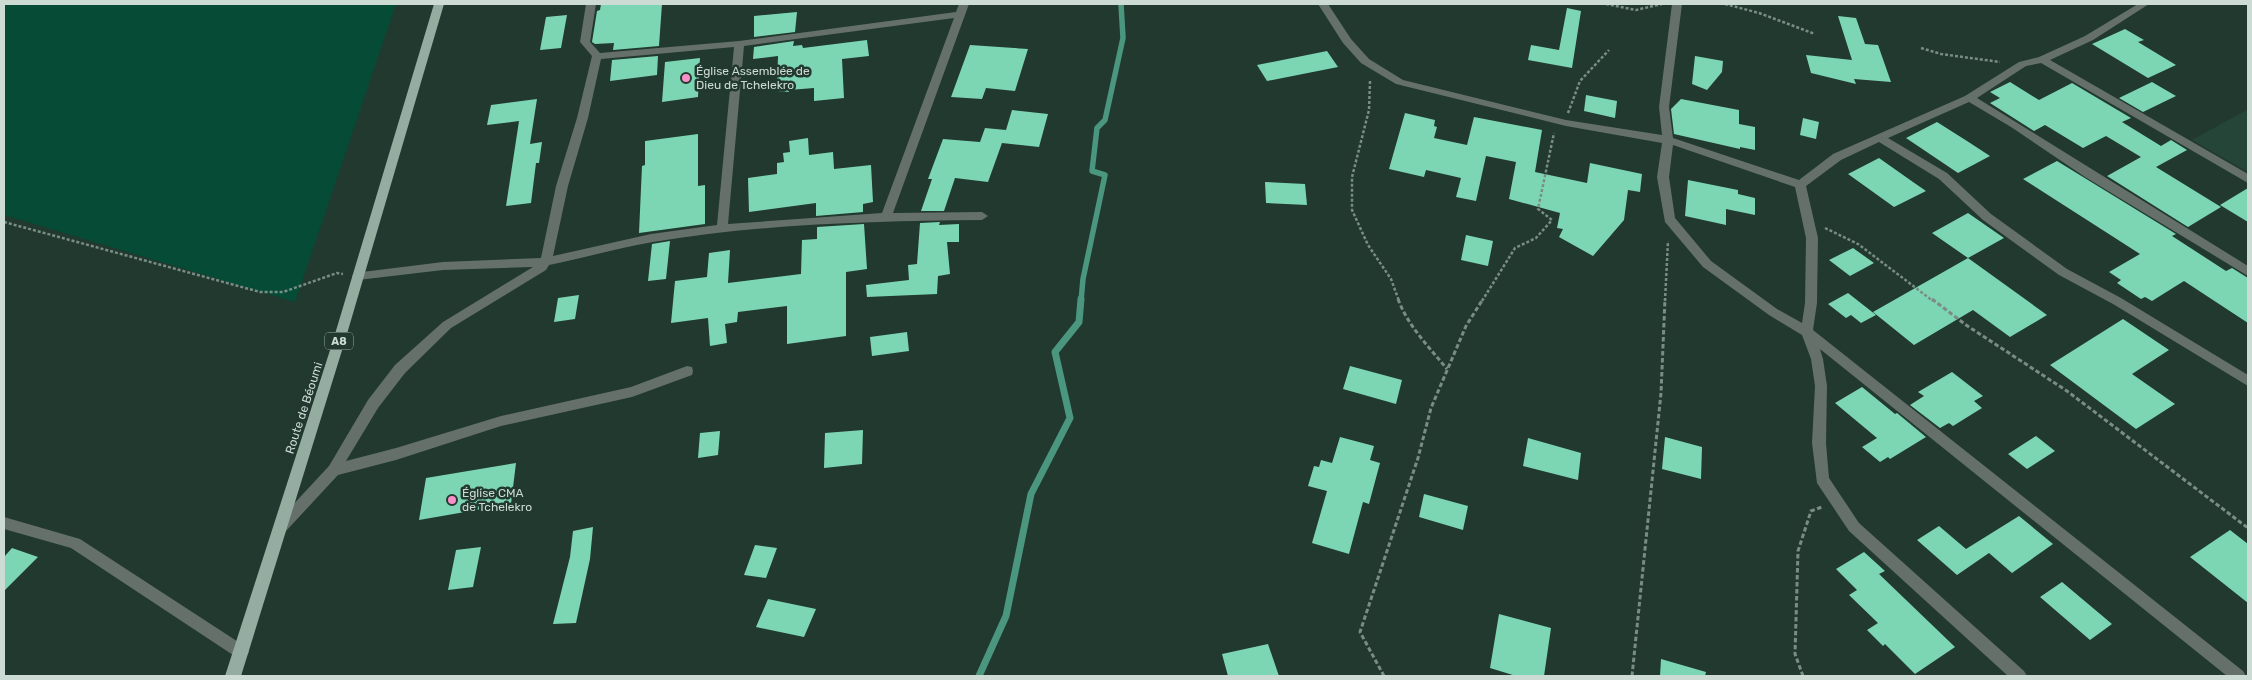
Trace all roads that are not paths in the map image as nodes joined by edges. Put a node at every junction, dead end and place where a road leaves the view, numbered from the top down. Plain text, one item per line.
1 (439, 4) edge
2 (591, 4) edge
3 (1323, 4) edge
4 (1677, 4) edge
5 (2144, 4) edge
6 (963, 9) edge
7 (739, 44) junction
8 (597, 56) junction
9 (2042, 60) junction
10 (1969, 98) junction
11 (1880, 138) junction
12 (1668, 140) junction
13 (2248, 179) edge
14 (1800, 185) junction
15 (982, 216) dead end
16 (886, 217) junction
17 (722, 228) junction
18 (545, 262) junction
19 (2248, 272) edge
20 (358, 276) junction
21 (1807, 332) junction
22 (687, 371) dead end
23 (2248, 382) edge
24 (334, 470) junction
25 (4, 523) edge
26 (280, 527) junction
27 (241, 652) junction
28 (233, 676) edge
29 (2019, 676) edge
30 (2238, 676) edge

1 - 20 main road, Route de Béoumi / A8
2 - 8 street
3 - 12 street
4 - 12 street
5 - 9 street
6 - 7 street
6 - 16 street
7 - 8 street
7 - 17 street
8 - 18 street
9 - 10 street
9 - 13 street
10 - 11 street
10 - 19 street
11 - 14 street
11 - 23 street
12 - 14 street
12 - 21 street
14 - 21 street
15 - 16 street
16 - 17 street
17 - 18 street
18 - 20 street
18 - 24 street
20 - 26 main road, Route de Béoumi / A8
21 - 29 street
21 - 30 street
22 - 24 street
24 - 26 street
25 - 27 street
26 - 27 main road, Route de Béoumi / A8
27 - 28 main road, Route de Béoumi / A8

